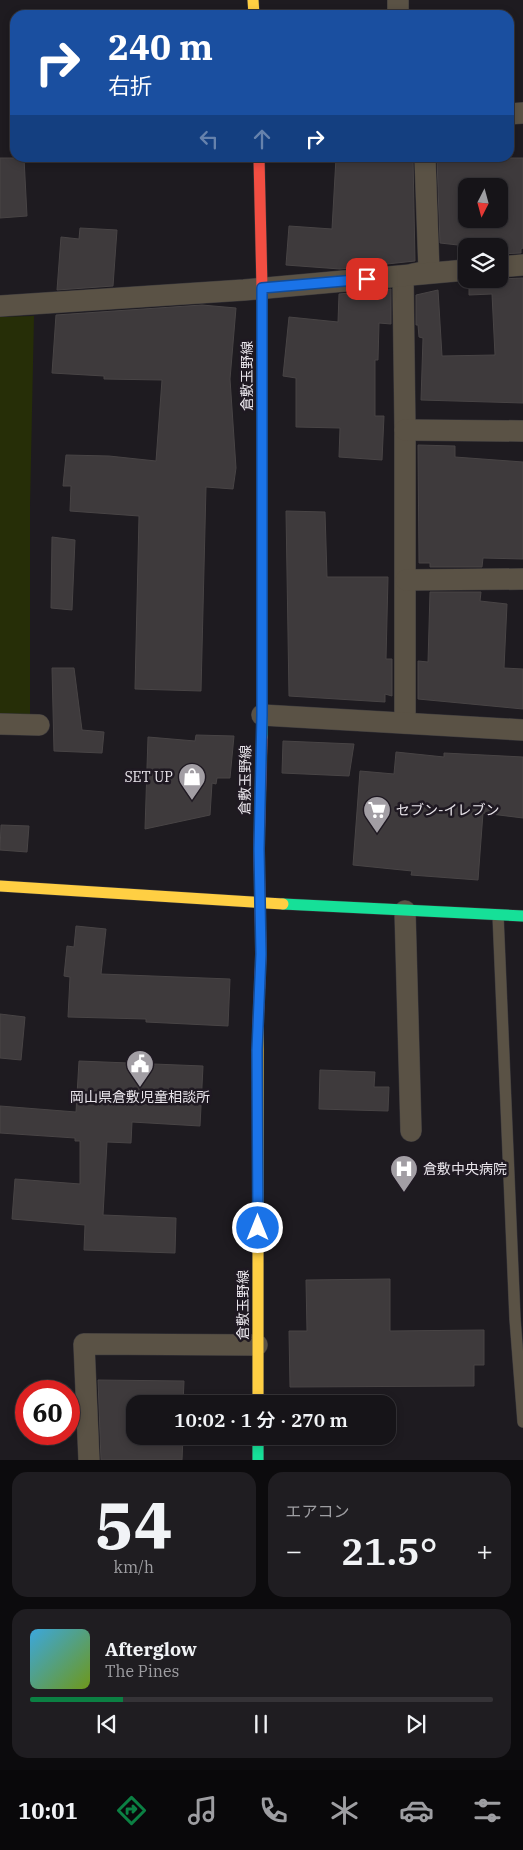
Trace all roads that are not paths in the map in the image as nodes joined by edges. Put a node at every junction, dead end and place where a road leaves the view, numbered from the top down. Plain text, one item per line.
1 (259, 162) edge
2 (425, 162) edge
3 (523, 265) edge
4 (508, 266) edge
5 (458, 271) edge
6 (402, 276) junction
7 (262, 288) junction
8 (0, 306) edge
9 (405, 430) junction
10 (523, 430) edge
11 (523, 579) edge
12 (406, 580) junction
13 (262, 715) junction
14 (406, 722) junction
15 (0, 724) edge
16 (39, 724) dead end
17 (523, 730) edge
18 (0, 886) edge
19 (260, 903) junction
20 (405, 911) junction
21 (498, 916) junction
22 (523, 916) edge
23 (411, 1131) dead end
24 (257, 1345) junction
25 (258, 1395) edge
26 (523, 1422) edge
27 (258, 1445) edge
28 (89, 1460) edge
29 (258, 1460) edge

1 - 7 main road, 倉敷玉野線
2 - 6 street
3 - 4 street
5 - 6 street
6 - 7 street
6 - 9 street
7 - 8 street
7 - 13 main road, 倉敷玉野線
9 - 10 street
9 - 12 street
11 - 12 street
12 - 14 street
13 - 14 street
13 - 19 main road, 倉敷玉野線
14 - 17 street
15 - 16 street
18 - 19 main road
19 - 20 main road
19 - 24 main road, 倉敷玉野線
20 - 21 main road
20 - 23 street
21 - 22 main road
21 - 26 lane
24 - 25 main road, 倉敷玉野線
24 - 28 street
27 - 29 main road

